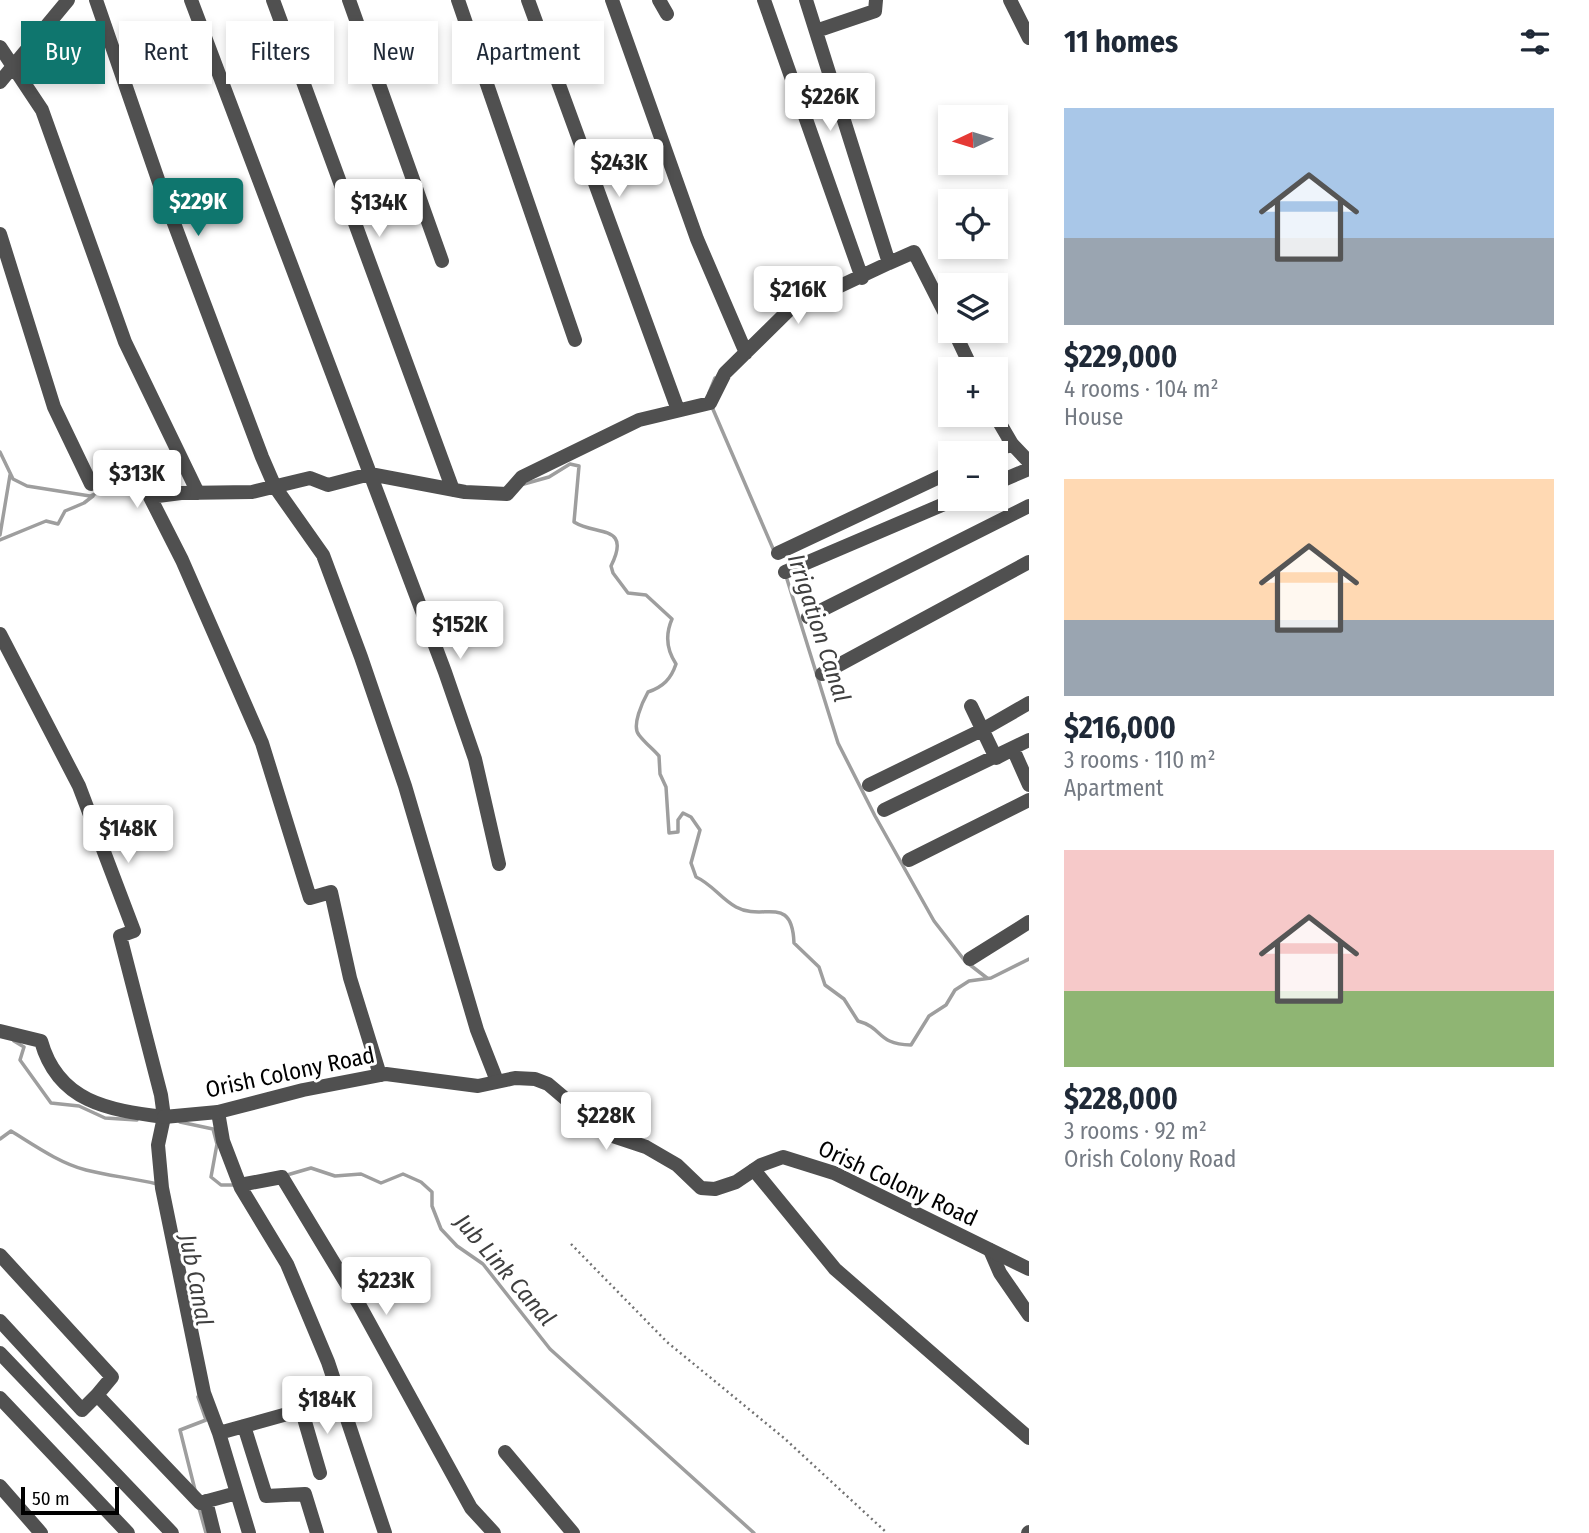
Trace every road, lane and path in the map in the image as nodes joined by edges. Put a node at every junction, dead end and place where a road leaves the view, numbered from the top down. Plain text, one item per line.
1 (96, 0) edge
2 (191, 0) edge
3 (273, 0) edge
4 (349, 0) edge
5 (458, 0) edge
6 (528, 0) edge
7 (612, 0) edge
8 (659, 0) edge
9 (764, 0) edge
10 (806, 0) edge
11 (876, 0) edge
12 (1010, 0) edge
13 (61, 3) edge
14 (667, 14) dead end
15 (816, 31) junction
16 (1029, 38) edge
17 (0, 47) edge
18 (15, 65) junction
19 (0, 82) edge
20 (0, 234) edge
21 (442, 261) dead end
22 (890, 263) junction
23 (862, 278) junction
24 (938, 299) edge
25 (575, 340) dead end
26 (746, 353) junction
27 (678, 410) junction
28 (1002, 427) edge
29 (1012, 444) junction
30 (1008, 446) edge
31 (1029, 462) edge
32 (1029, 469) edge
33 (370, 474) junction
34 (938, 478) edge
35 (1008, 478) edge
36 (91, 484) dead end
37 (275, 487) junction
38 (453, 490) junction
39 (198, 493) junction
40 (1029, 506) edge
41 (938, 507) edge
42 (778, 553) dead end
43 (1029, 562) edge
44 (785, 572) dead end
45 (808, 617) dead end
46 (0, 634) edge
47 (822, 674) dead end
48 (1029, 703) edge
49 (971, 706) dead end
50 (982, 730) junction
51 (1029, 740) edge
52 (996, 758) junction
53 (869, 785) dead end
54 (1029, 785) edge
55 (1029, 800) edge
56 (884, 810) dead end
57 (908, 860) dead end
58 (499, 864) dead end
59 (1028, 924) edge
60 (970, 959) dead end
61 (0, 1031) edge
62 (380, 1075) junction
63 (497, 1081) junction
64 (218, 1112) junction
65 (164, 1117) junction
66 (754, 1170) junction
67 (240, 1185) junction
68 (571, 1244) dead end
69 (990, 1250) junction
70 (0, 1255) edge
71 (1029, 1269) edge
72 (1029, 1315) edge
73 (0, 1321) edge
74 (0, 1353) edge
75 (97, 1395) junction
76 (0, 1398) edge
77 (341, 1399) junction
78 (301, 1408) junction
79 (244, 1426) junction
80 (219, 1433) junction
81 (1029, 1438) edge
82 (505, 1452) dead end
83 (320, 1473) dead end
84 (0, 1486) edge
85 (237, 1493) junction
86 (206, 1501) junction
87 (41, 1533) edge
88 (128, 1533) edge
89 (173, 1533) edge
90 (214, 1533) edge
91 (248, 1533) edge
92 (317, 1533) edge
93 (385, 1533) edge
94 (494, 1533) edge
95 (573, 1533) edge
96 (887, 1533) edge

1 - 37 street
2 - 33 street
3 - 38 street
4 - 21 street
5 - 25 street
6 - 27 street
7 - 26 street
8 - 14 street
9 - 23 street
10 - 15 street
11 - 15 street
12 - 16 street
13 - 18 street
15 - 22 street
17 - 18 street
18 - 19 street
18 - 39 street
20 - 36 street
22 - 23 street
22 - 24 street
23 - 26 street
26 - 27 street
27 - 38 street
28 - 29 street
29 - 30 street
29 - 31 street
32 - 35 street
33 - 37 street
33 - 38 street
33 - 58 street
34 - 42 street
37 - 39 street
37 - 63 street
39 - 62 street
40 - 45 street
41 - 44 street
43 - 47 street
46 - 65 street
48 - 50 street
49 - 50 street
50 - 52 street
50 - 53 street
51 - 52 street
52 - 54 street
52 - 56 street
55 - 57 street
59 - 60 street
61 - 65 street, Orish Colony Road
62 - 63 street, Orish Colony Road
62 - 64 street, Orish Colony Road
63 - 66 street, Orish Colony Road
64 - 65 street, Orish Colony Road
64 - 67 street
65 - 80 street
66 - 69 street, Orish Colony Road
66 - 81 street
67 - 77 street
67 - 94 street
68 - 96 path
69 - 71 street, Orish Colony Road
69 - 72 street
70 - 75 street
73 - 75 street
74 - 89 street
75 - 86 street
76 - 88 street
77 - 78 street
77 - 93 street
78 - 79 street
78 - 83 street
79 - 80 street
79 - 92 street
80 - 85 street
82 - 95 street
84 - 87 street
85 - 86 street
85 - 91 street
86 - 90 street

